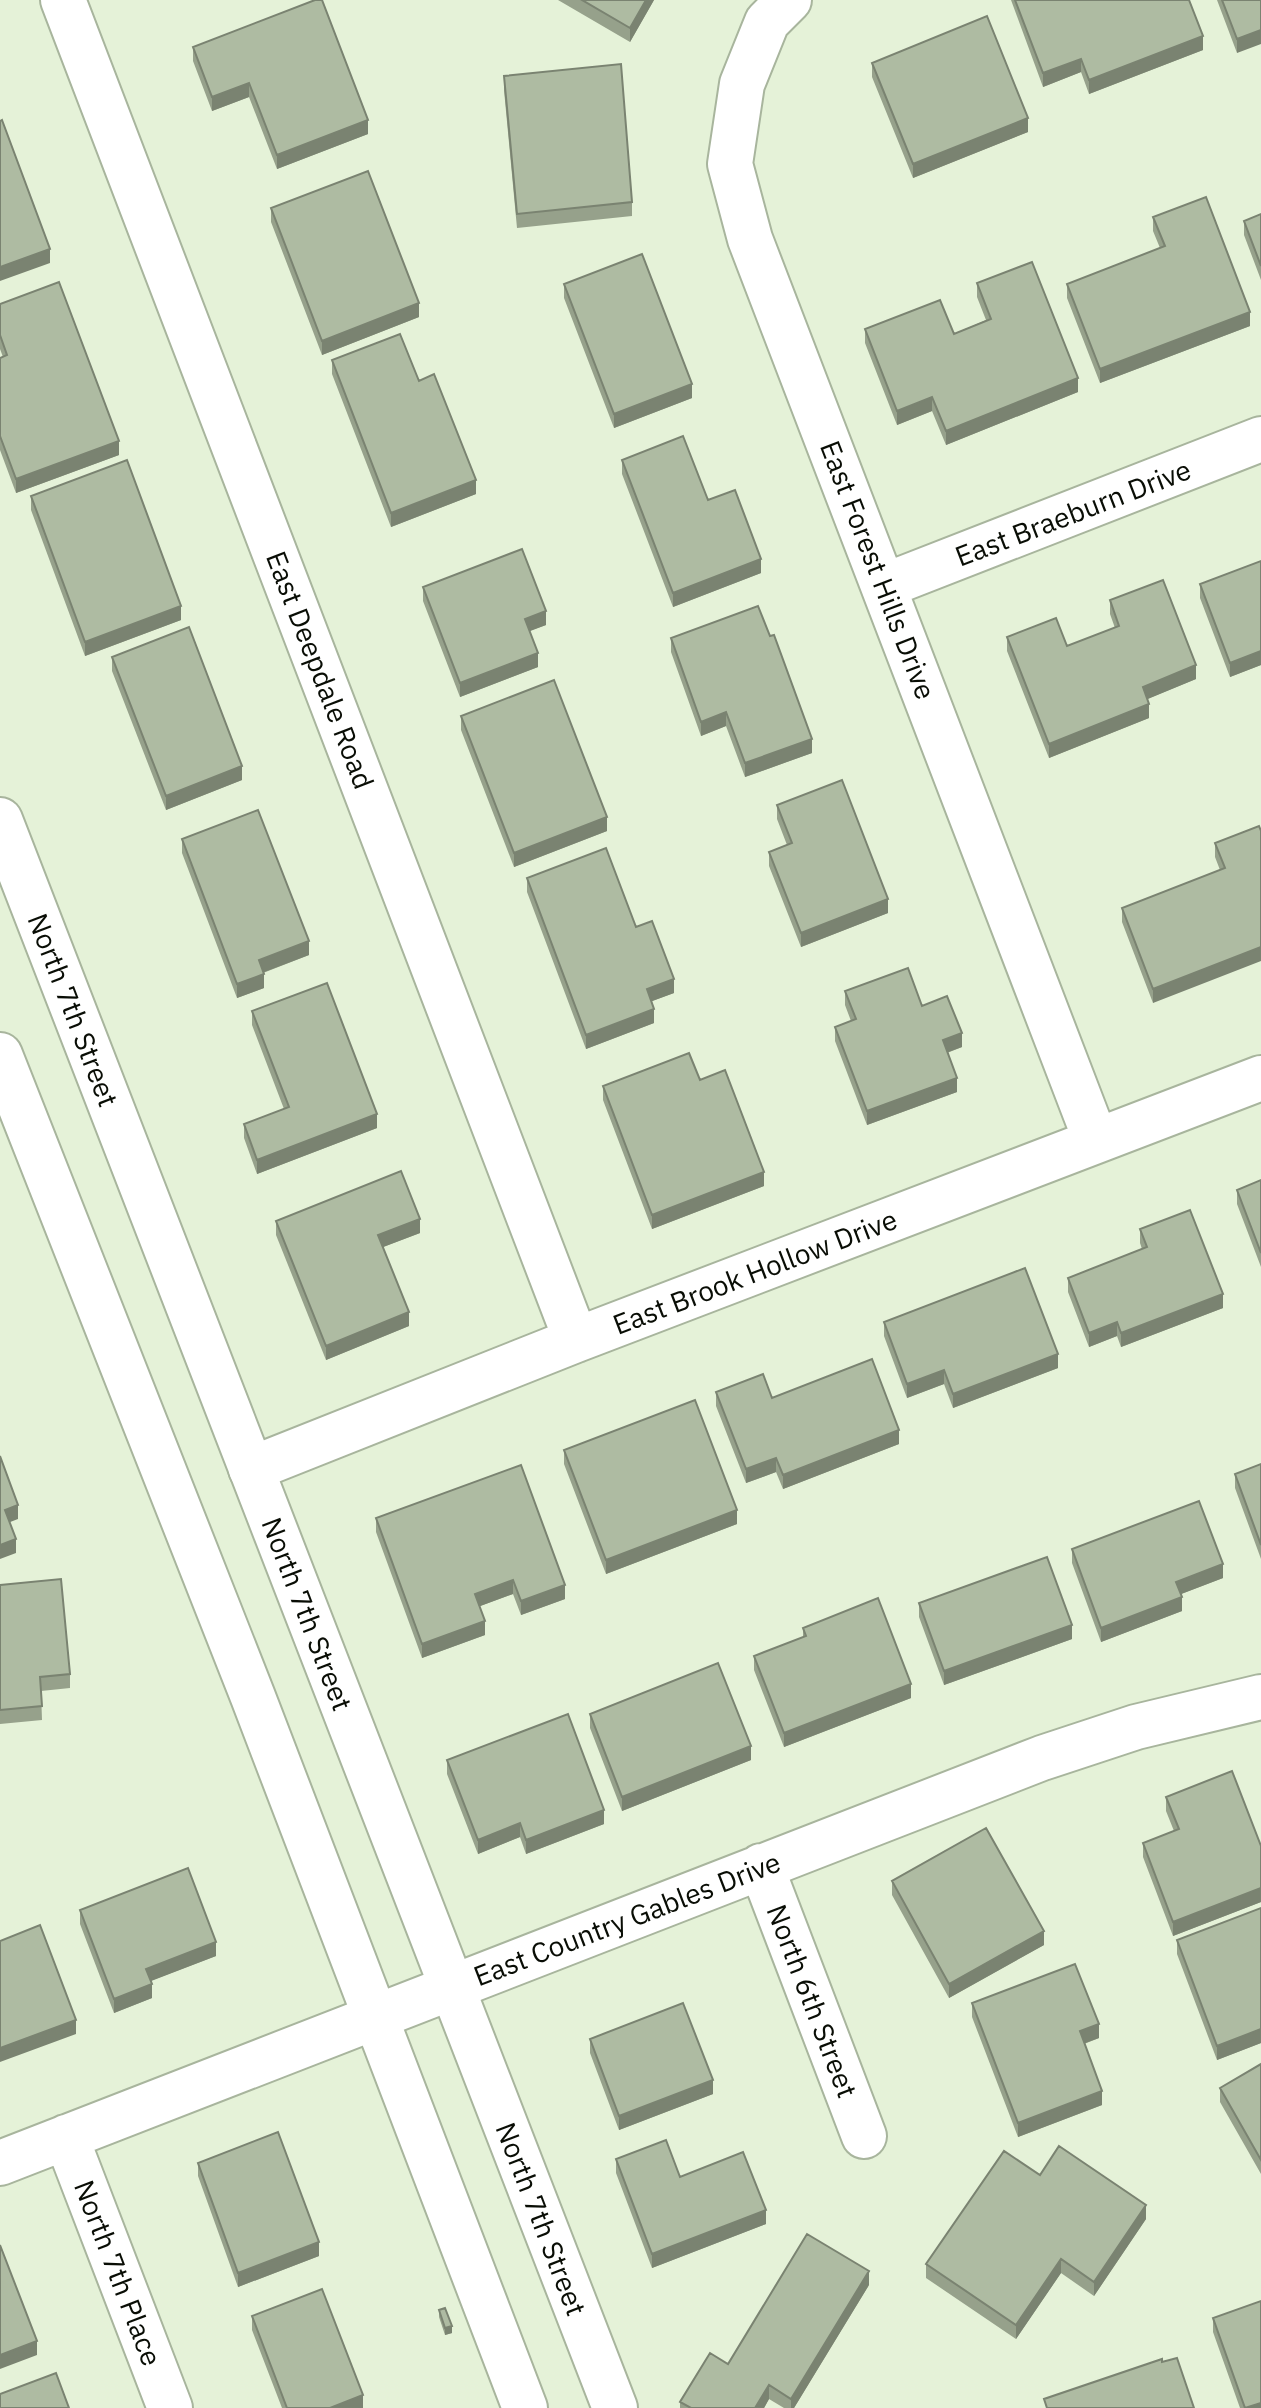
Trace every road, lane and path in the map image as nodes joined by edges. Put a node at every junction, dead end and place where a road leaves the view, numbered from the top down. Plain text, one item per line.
1 (63, 0) edge
2 (789, 0) edge
3 (1261, 439) edge
4 (884, 586) junction
5 (0, 820) edge
6 (0, 1055) edge
7 (1261, 1078) edge
8 (1096, 1141) junction
9 (576, 1340) junction
10 (251, 1469) junction
11 (1261, 1697) edge
12 (761, 1866) junction
13 (450, 1988) junction
14 (375, 2016) junction
15 (864, 2136) dead end
16 (66, 2137) junction
17 (0, 2163) edge
18 (170, 2408) edge
19 (525, 2408) edge
20 (615, 2408) edge

1 - 9 street, East Deepdale Road
2 - 4 street, East Forest Hills Drive
3 - 4 street, East Braeburn Drive
4 - 8 street, East Forest Hills Drive
5 - 10 street, North 7th Street
6 - 14 street
7 - 8 street, East Brook Hollow Drive
8 - 9 street, East Brook Hollow Drive
9 - 10 street, East Brook Hollow Drive
10 - 13 street, North 7th Street
11 - 12 street, East Country Gables Drive
12 - 13 street, East Country Gables Drive
12 - 15 street, North 6th Street
13 - 14 street, East Country Gables Drive
13 - 20 street, North 7th Street
14 - 16 street, East Country Gables Drive
14 - 19 street
16 - 17 street, East Country Gables Drive
16 - 18 street, North 7th Place

